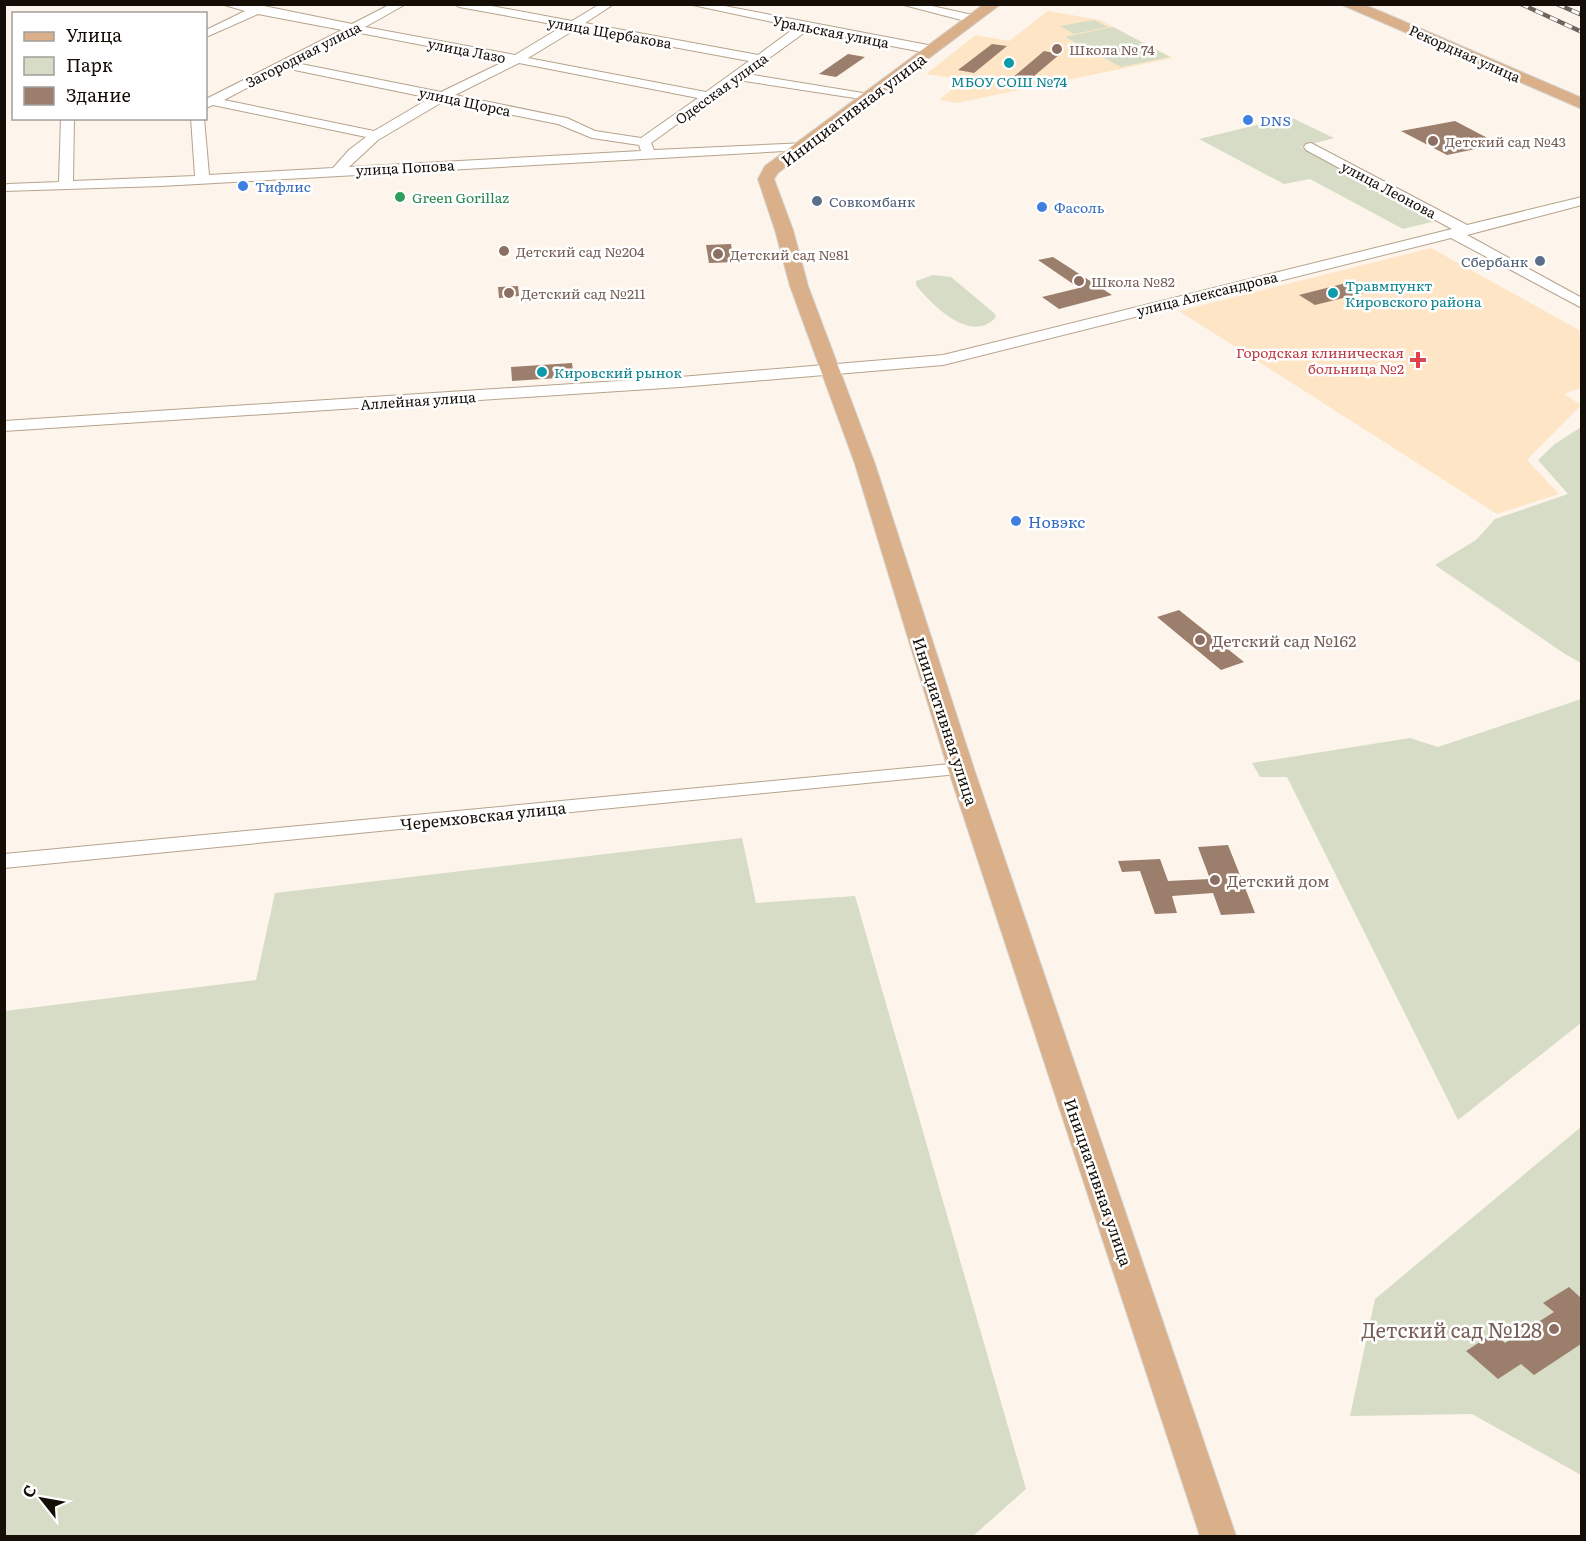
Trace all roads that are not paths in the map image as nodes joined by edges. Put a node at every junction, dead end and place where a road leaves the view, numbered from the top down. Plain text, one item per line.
1 (226, 4) edge
2 (269, 4) edge
3 (401, 4) edge
4 (459, 4) edge
5 (609, 4) edge
6 (693, 4) edge
7 (906, 4) edge
8 (994, 4) edge
9 (1347, 4) edge
10 (257, 10) junction
11 (974, 20) junction
12 (807, 25) junction
13 (570, 26) junction
14 (352, 28) junction
15 (207, 34) edge
16 (933, 50) junction
17 (760, 59) junction
18 (516, 60) junction
19 (283, 64) junction
20 (736, 76) junction
21 (709, 96) junction
22 (444, 97) junction
23 (869, 98) junction
24 (208, 102) edge
25 (1581, 104) edge
26 (68, 120) edge
27 (197, 120) edge
28 (376, 135) junction
29 (802, 146) junction
30 (1311, 147) dead end
31 (646, 148) junction
32 (339, 171) junction
33 (202, 179) junction
34 (66, 186) junction
35 (8, 188) dead end
36 (1581, 201) edge
37 (1460, 232) junction
38 (1581, 304) edge
39 (831, 370) junction
40 (4, 426) edge
41 (961, 769) junction
42 (4, 861) edge
43 (1218, 1536) edge

1 - 10 street, улица Лазо
2 - 10 street
3 - 14 street, Загородная улица
4 - 13 street, улица Щербакова
5 - 13 street
6 - 12 street, Уральская улица
7 - 11 street
8 - 11 main road, Инициативная улица
9 - 25 main road, Рекордная улица
10 - 14 street, улица Лазо
10 - 15 street
11 - 16 main road, Инициативная улица
12 - 16 street, Уральская улица
12 - 17 street, Одесская улица
13 - 17 street, улица Щербакова
13 - 18 street
14 - 18 street, улица Лазо
14 - 19 street, Загородная улица
16 - 23 main road, Инициативная улица
17 - 20 street, Одесская улица
18 - 21 street, улица Лазо
18 - 22 street
19 - 22 street, улица Щорса
19 - 24 street, Загородная улица
20 - 21 street, Одесская улица
20 - 23 street
21 - 31 street, Одесская улица
22 - 28 street
22 - 31 street, улица Щорса
23 - 29 main road, Инициативная улица
24 - 28 street
26 - 34 street
27 - 33 street
28 - 32 street
29 - 31 street, улица Попова
29 - 39 main road, Инициативная улица
30 - 37 street, улица Леонова
31 - 32 street, улица Попова
32 - 33 street, улица Попова
33 - 34 street, улица Попова
34 - 35 street, улица Попова
36 - 37 street, улица Александрова
37 - 38 street, улица Леонова
37 - 39 street, улица Александрова
39 - 40 street, Аллейная улица
39 - 41 main road, Инициативная улица
41 - 42 street, Черемховская улица
41 - 43 main road, Инициативная улица

